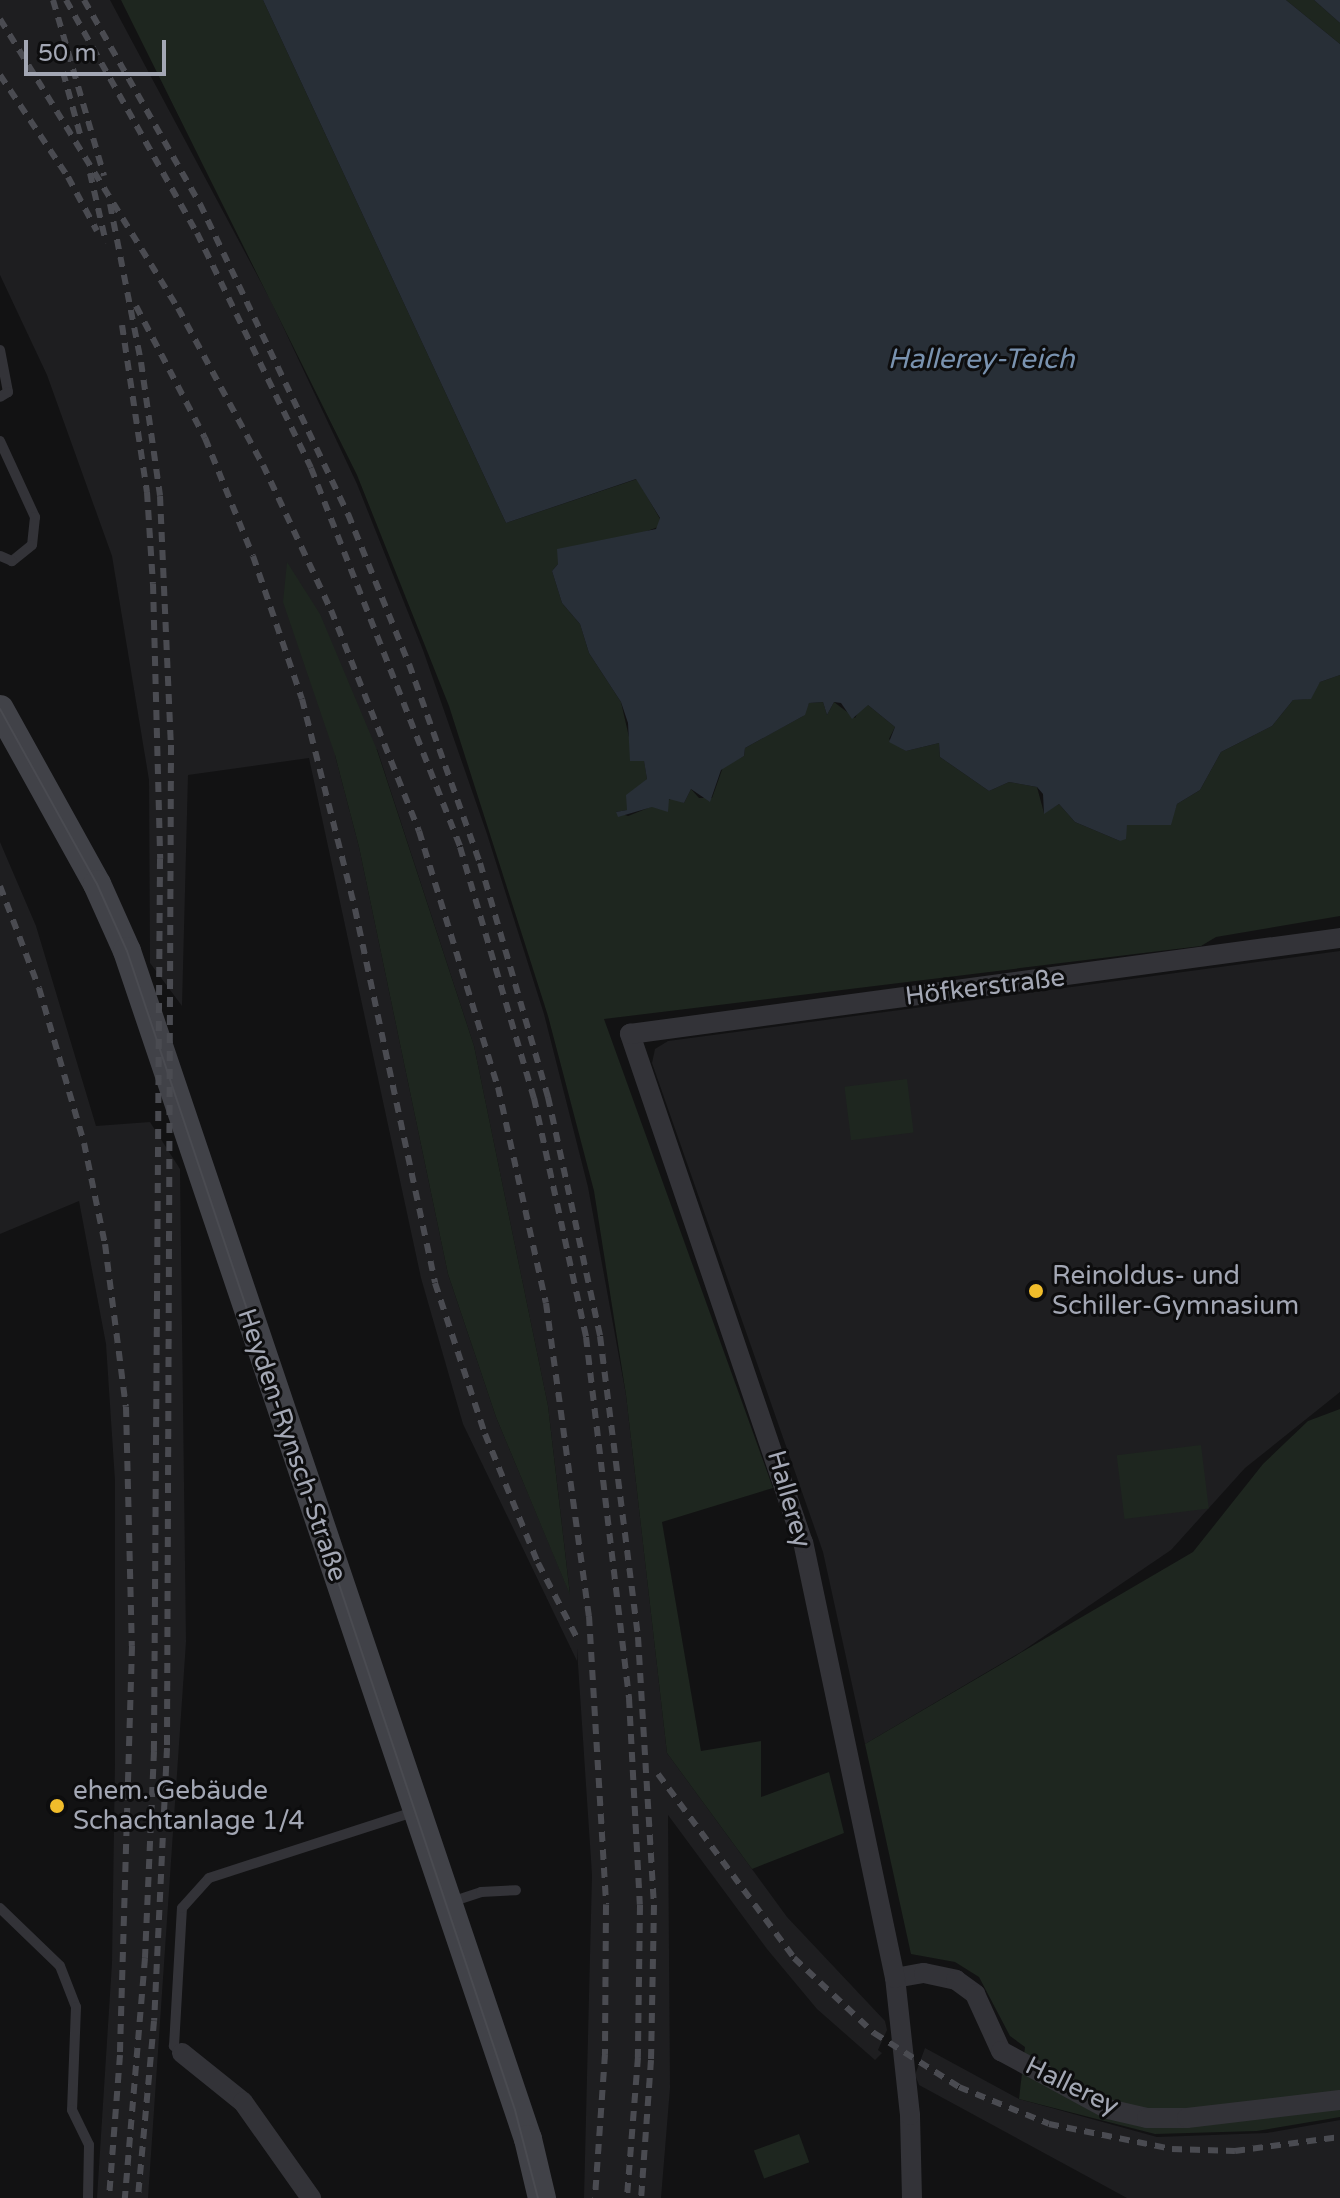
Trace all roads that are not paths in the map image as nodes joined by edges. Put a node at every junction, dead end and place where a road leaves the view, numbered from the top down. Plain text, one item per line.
1 (0, 350) edge
2 (0, 397) edge
3 (0, 441) edge
4 (0, 556) edge
5 (0, 709) edge
6 (1340, 938) edge
7 (630, 1034) joint
8 (418, 1810) junction
9 (516, 1890) dead end
10 (449, 1903) junction
11 (0, 1908) edge
12 (895, 1978) junction
13 (182, 2053) joint
14 (1340, 2100) edge
15 (88, 2198) edge
16 (311, 2198) edge
17 (542, 2198) edge
18 (912, 2198) edge

1 - 2 lane
3 - 4 lane
5 - 8 main road, Heyden-Rynsch-Straße
6 - 7 street, Höfkerstraße
7 - 12 street, Hallerey
8 - 10 main road, Heyden-Rynsch-Straße
8 - 13 lane
9 - 10 lane
10 - 17 main road, Heyden-Rynsch-Straße
11 - 15 lane
12 - 14 street, Hallerey
12 - 18 street, Hallerey
13 - 16 street

